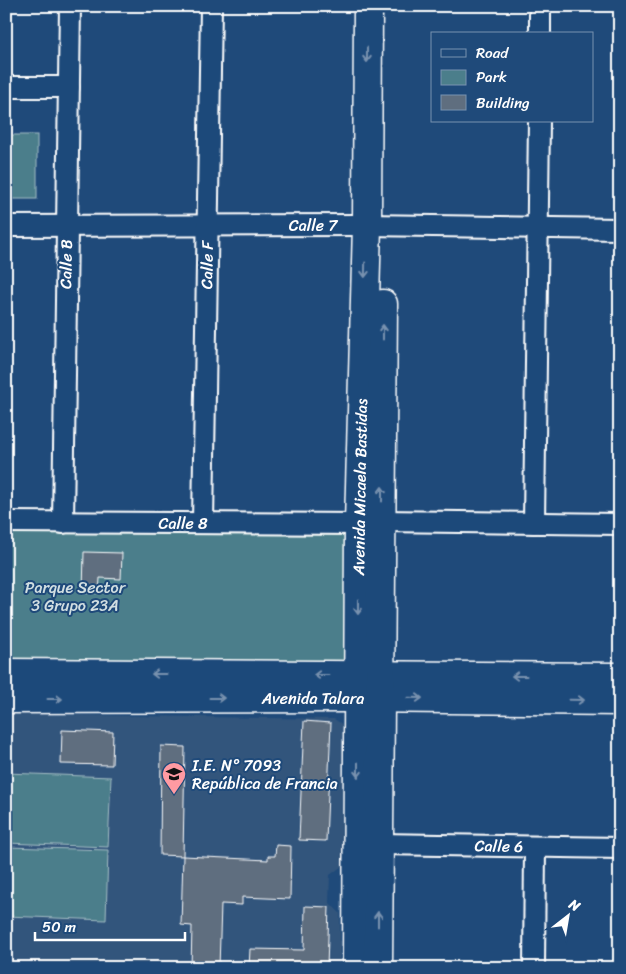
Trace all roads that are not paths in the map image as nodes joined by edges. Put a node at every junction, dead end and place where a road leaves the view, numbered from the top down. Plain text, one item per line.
1 (70, 6) edge
2 (211, 6) edge
3 (368, 6) edge
4 (386, 6) edge
5 (540, 6) edge
6 (540, 32) edge
7 (6, 87) edge
8 (69, 87) junction
9 (539, 122) edge
10 (67, 225) junction
11 (208, 225) junction
12 (375, 225) junction
13 (6, 226) edge
14 (538, 228) junction
15 (620, 229) edge
16 (6, 522) edge
17 (63, 522) junction
18 (203, 523) junction
19 (370, 523) junction
20 (534, 523) junction
21 (620, 524) edge
22 (6, 673) edge
23 (620, 677) edge
24 (369, 686) junction
25 (6, 699) edge
26 (620, 701) edge
27 (379, 844) junction
28 (535, 847) junction
29 (620, 848) edge
30 (357, 968) edge
31 (378, 968) edge
32 (534, 968) edge

1 - 8 street, Calle B
2 - 11 street, Calle F
3 -> 12 street, Avenida Micaela Bastidas
4 - 12 street, Avenida Micaela Bastidas
5 - 6 street
7 - 8 street
8 - 10 street, Calle B
9 - 14 street
10 - 11 street, Calle 7
10 - 13 street, Calle 7
10 - 17 street, Calle B
11 - 12 street, Calle 7
11 - 18 street, Calle F
12 - 14 street, Calle 7
12 - 19 street, Avenida Micaela Bastidas
14 - 15 street, Calle 7
14 - 20 street
16 - 17 street, Calle 8
17 - 18 street, Calle 8
18 - 19 street, Calle 8
19 - 20 street, Calle 8
19 - 24 street, Avenida Micaela Bastidas
20 - 21 street, Calle 8
24 -> 22 street, Avenida Talara
23 -> 24 street, Avenida Talara
25 -> 24 street, Avenida Talara
24 -> 26 street, Avenida Talara
24 - 27 street, Avenida Micaela Bastidas
24 -> 30 street, Avenida Micaela Bastidas
27 - 28 street, Calle 6
31 -> 27 street, Avenida Micaela Bastidas
28 - 29 street, Calle 6
28 - 32 street

